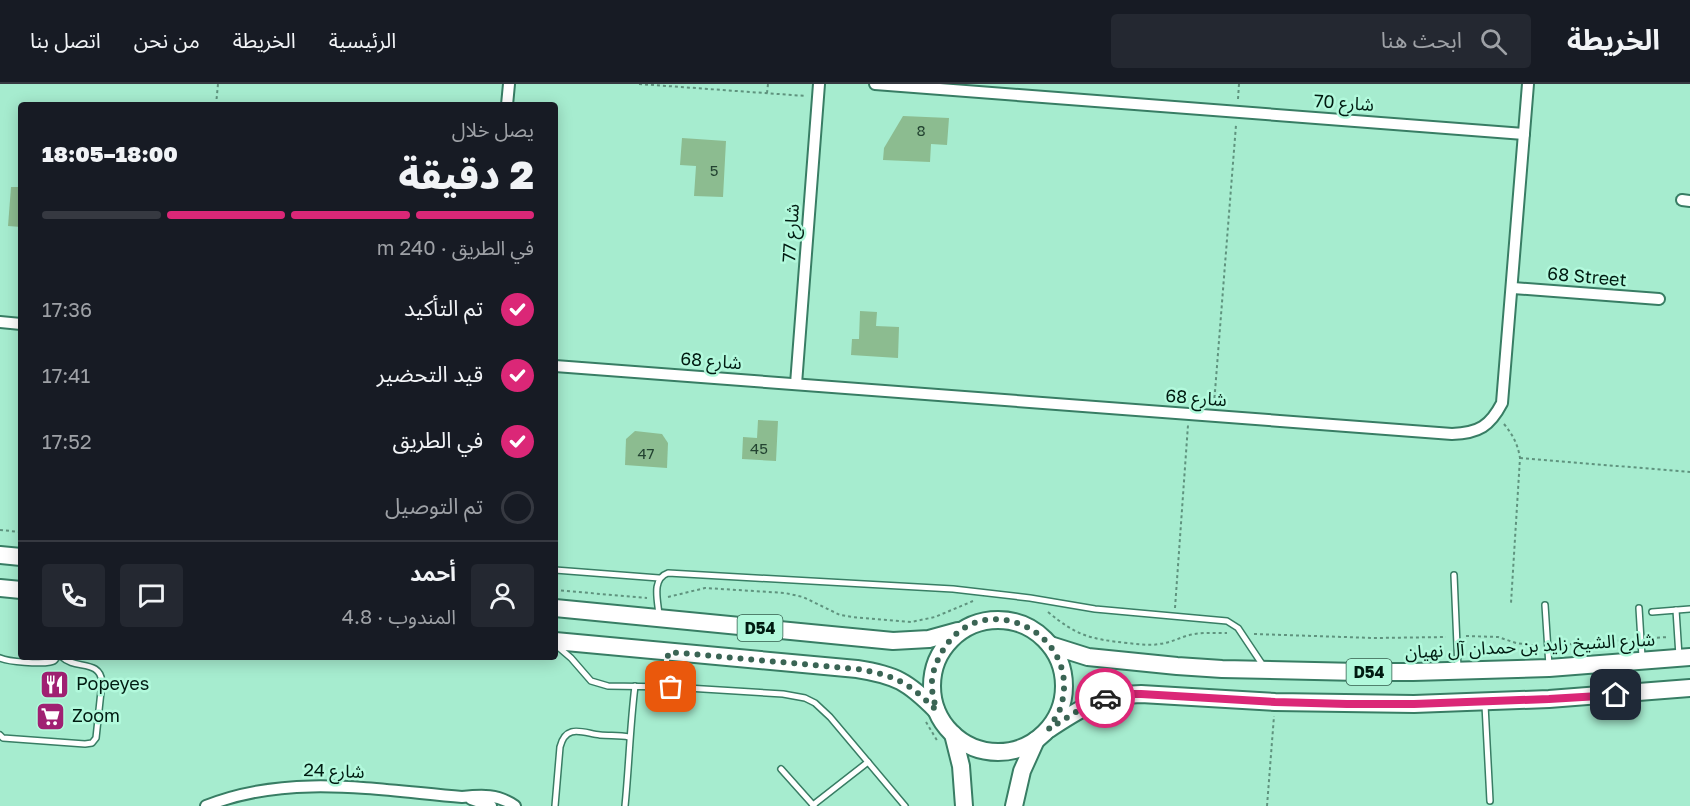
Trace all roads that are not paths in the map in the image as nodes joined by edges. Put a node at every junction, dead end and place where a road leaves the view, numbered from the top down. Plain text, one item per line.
1 (509, 84) edge
2 (819, 84) edge
3 (874, 84) edge
4 (1528, 84) edge
5 (507, 102) edge
6 (1524, 134) junction
7 (1513, 288) junction
8 (1659, 299) dead end
9 (0, 322) edge
10 (18, 324) edge
11 (558, 366) edge
12 (796, 384) junction
13 (0, 555) edge
14 (18, 557) edge
15 (558, 570) edge
16 (1454, 575) dead end
17 (659, 578) junction
18 (0, 588) edge
19 (18, 590) edge
20 (1545, 605) dead end
21 (558, 608) edge
22 (1639, 608) dead end
23 (1690, 609) edge
24 (1676, 610) junction
25 (1652, 612) dead end
26 (659, 618) junction
27 (964, 628) junction
28 (558, 643) edge
29 (1050, 645) junction
30 (558, 646) edge
31 (669, 652) junction
32 (1684, 657) edge
33 (0, 658) edge
34 (55, 660) edge
35 (66, 660) edge
36 (1642, 661) junction
37 (1549, 668) junction
38 (1267, 670) junction
39 (1458, 671) junction
40 (635, 686) junction
41 (671, 687) junction
42 (1690, 688) edge
43 (1485, 700) junction
44 (930, 714) junction
45 (1049, 729) junction
46 (953, 734) junction
47 (0, 735) edge
48 (629, 737) junction
49 (1036, 740) junction
50 (868, 762) junction
51 (781, 769) dead end
52 (462, 797) junction
53 (1490, 801) dead end
54 (814, 805) edge
55 (206, 806) edge
56 (491, 806) edge
57 (515, 806) edge
58 (555, 806) edge
59 (625, 806) edge
60 (905, 806) edge
61 (964, 806) edge
62 (1014, 806) edge

1 - 5 street
2 - 12 street, شارع 77
3 - 6 street, شارع 70
4 - 6 street
6 - 7 street
7 - 8 street, 68 Street
7 - 12 street, شارع 68
9 - 10 street
11 - 12 street, شارع 68
13 - 14 main road
15 - 17 lane
16 - 39 lane
17 - 26 lane
17 - 38 lane
18 - 19 main road
20 - 37 lane
21 - 26 main road, D54
22 - 36 lane
23 - 24 lane
24 - 25 lane
24 - 32 lane
26 - 27 main road, D54
27 - 29 main road
27 - 44 main road
28 - 31 main road, D54
29 - 38 main road, شارع الشيخ زايد بن حمدان آل نهيان / D54
29 - 45 main road
30 - 40 lane
31 - 41 lane
31 - 44 main road, D54
32 - 36 main road, شارع الشيخ زايد بن حمدان آل نهيان / D54
33 - 34 lane
35 - 47 lane
36 - 37 main road, شارع الشيخ زايد بن حمدان آل نهيان / D54
37 - 39 main road, شارع الشيخ زايد بن حمدان آل نهيان / D54
38 - 39 main road, شارع الشيخ زايد بن حمدان آل نهيان / D54
40 - 41 lane
40 - 48 lane
41 - 50 lane
42 - 43 main road, D54
43 - 45 main road, D54
43 - 53 lane
44 - 46 main road
45 - 49 main road
46 - 49 main road
46 - 61 main road
48 - 58 lane
48 - 59 lane
49 - 62 main road
50 - 54 lane
50 - 60 lane
51 - 54 lane
52 - 55 street, شارع 24
52 - 56 street, شارع 24
52 - 57 street, شارع 24

